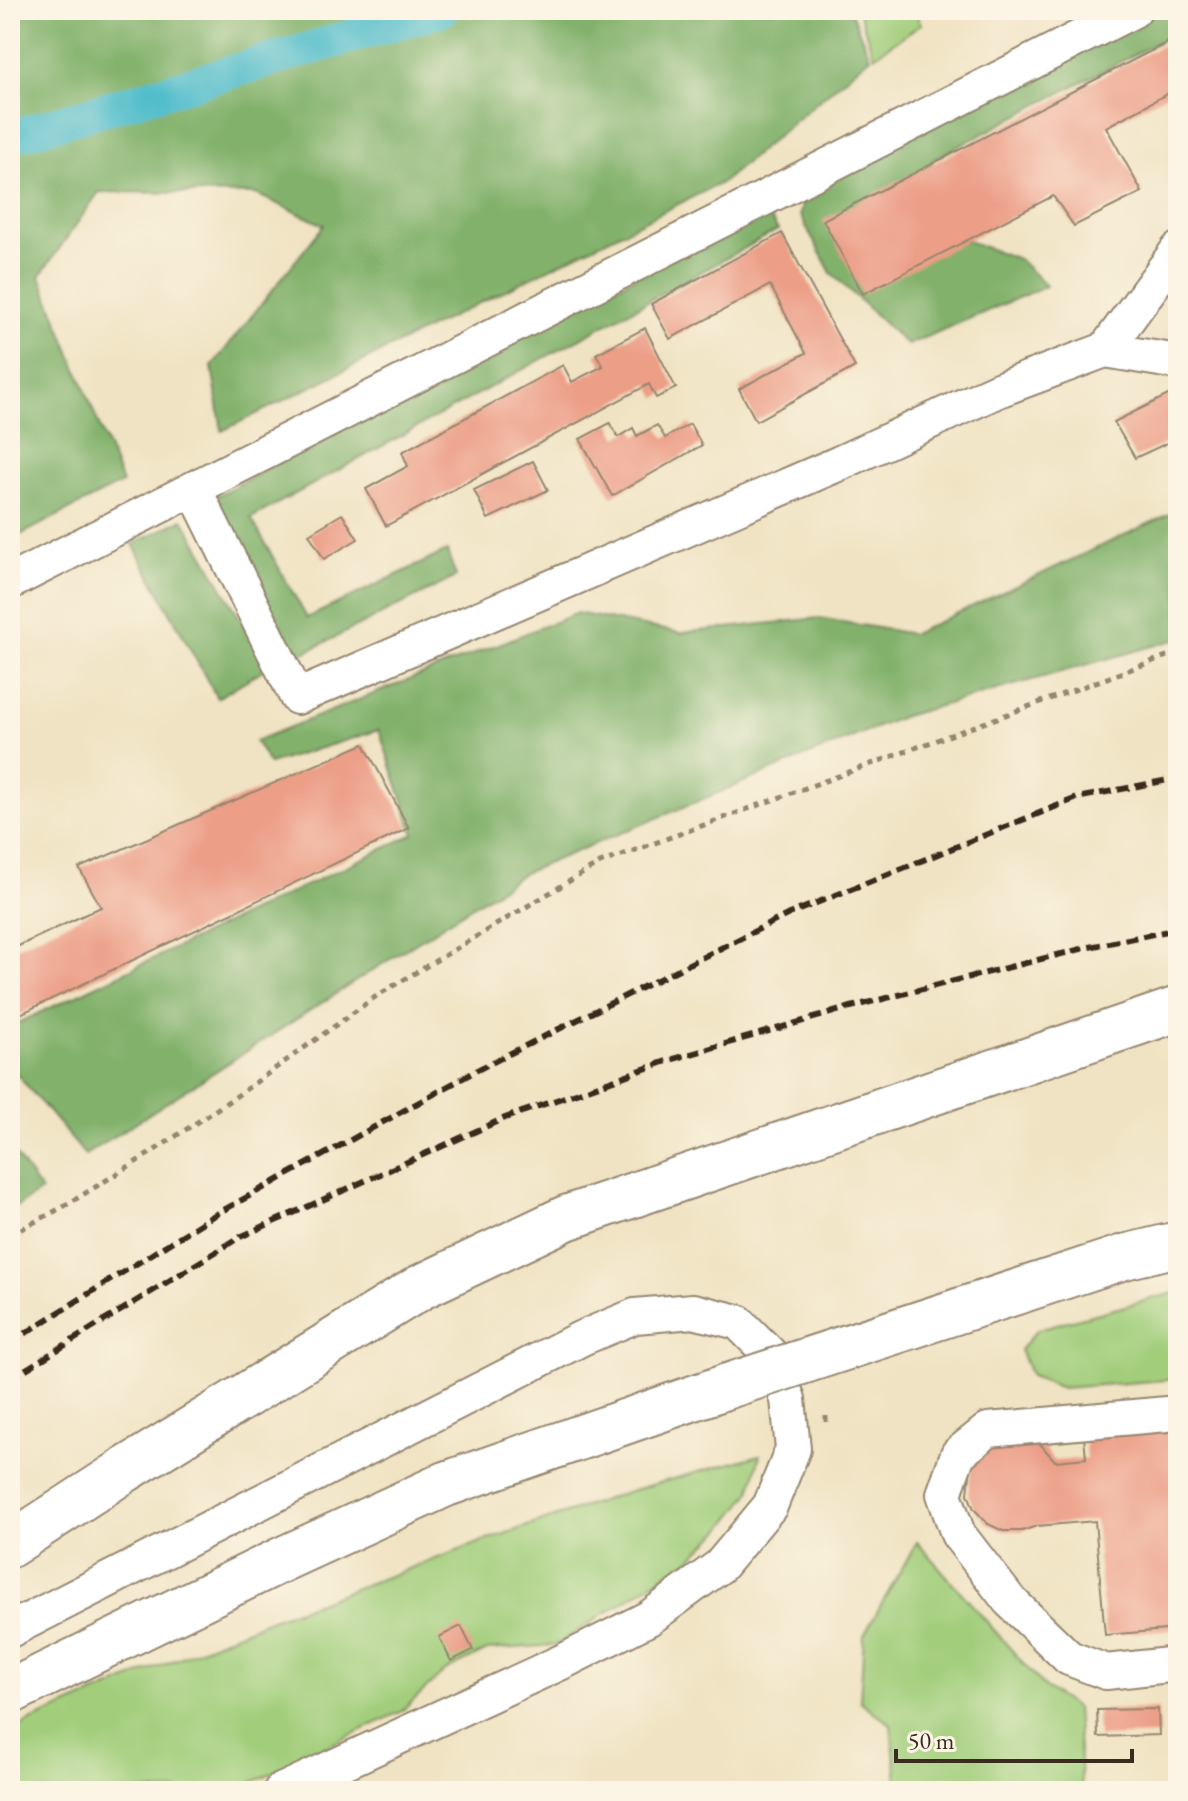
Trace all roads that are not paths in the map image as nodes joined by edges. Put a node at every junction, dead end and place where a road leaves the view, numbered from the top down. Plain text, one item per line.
1 (1134, 10) edge
2 (1178, 250) edge
3 (1105, 350) junction
4 (1178, 362) edge
5 (194, 489) junction
6 (10, 582) edge
7 (1178, 1009) edge
8 (1178, 1244) edge
9 (1178, 1413) edge
10 (10, 1545) edge
11 (10, 1630) edge
12 (1178, 1664) edge
13 (10, 1692) edge
14 (281, 1791) edge

1 - 5 street
2 - 3 street
3 - 4 street
3 - 5 street
5 - 6 street
7 - 10 main road
8 - 13 main road, bridge
9 - 12 street
11 - 14 street

